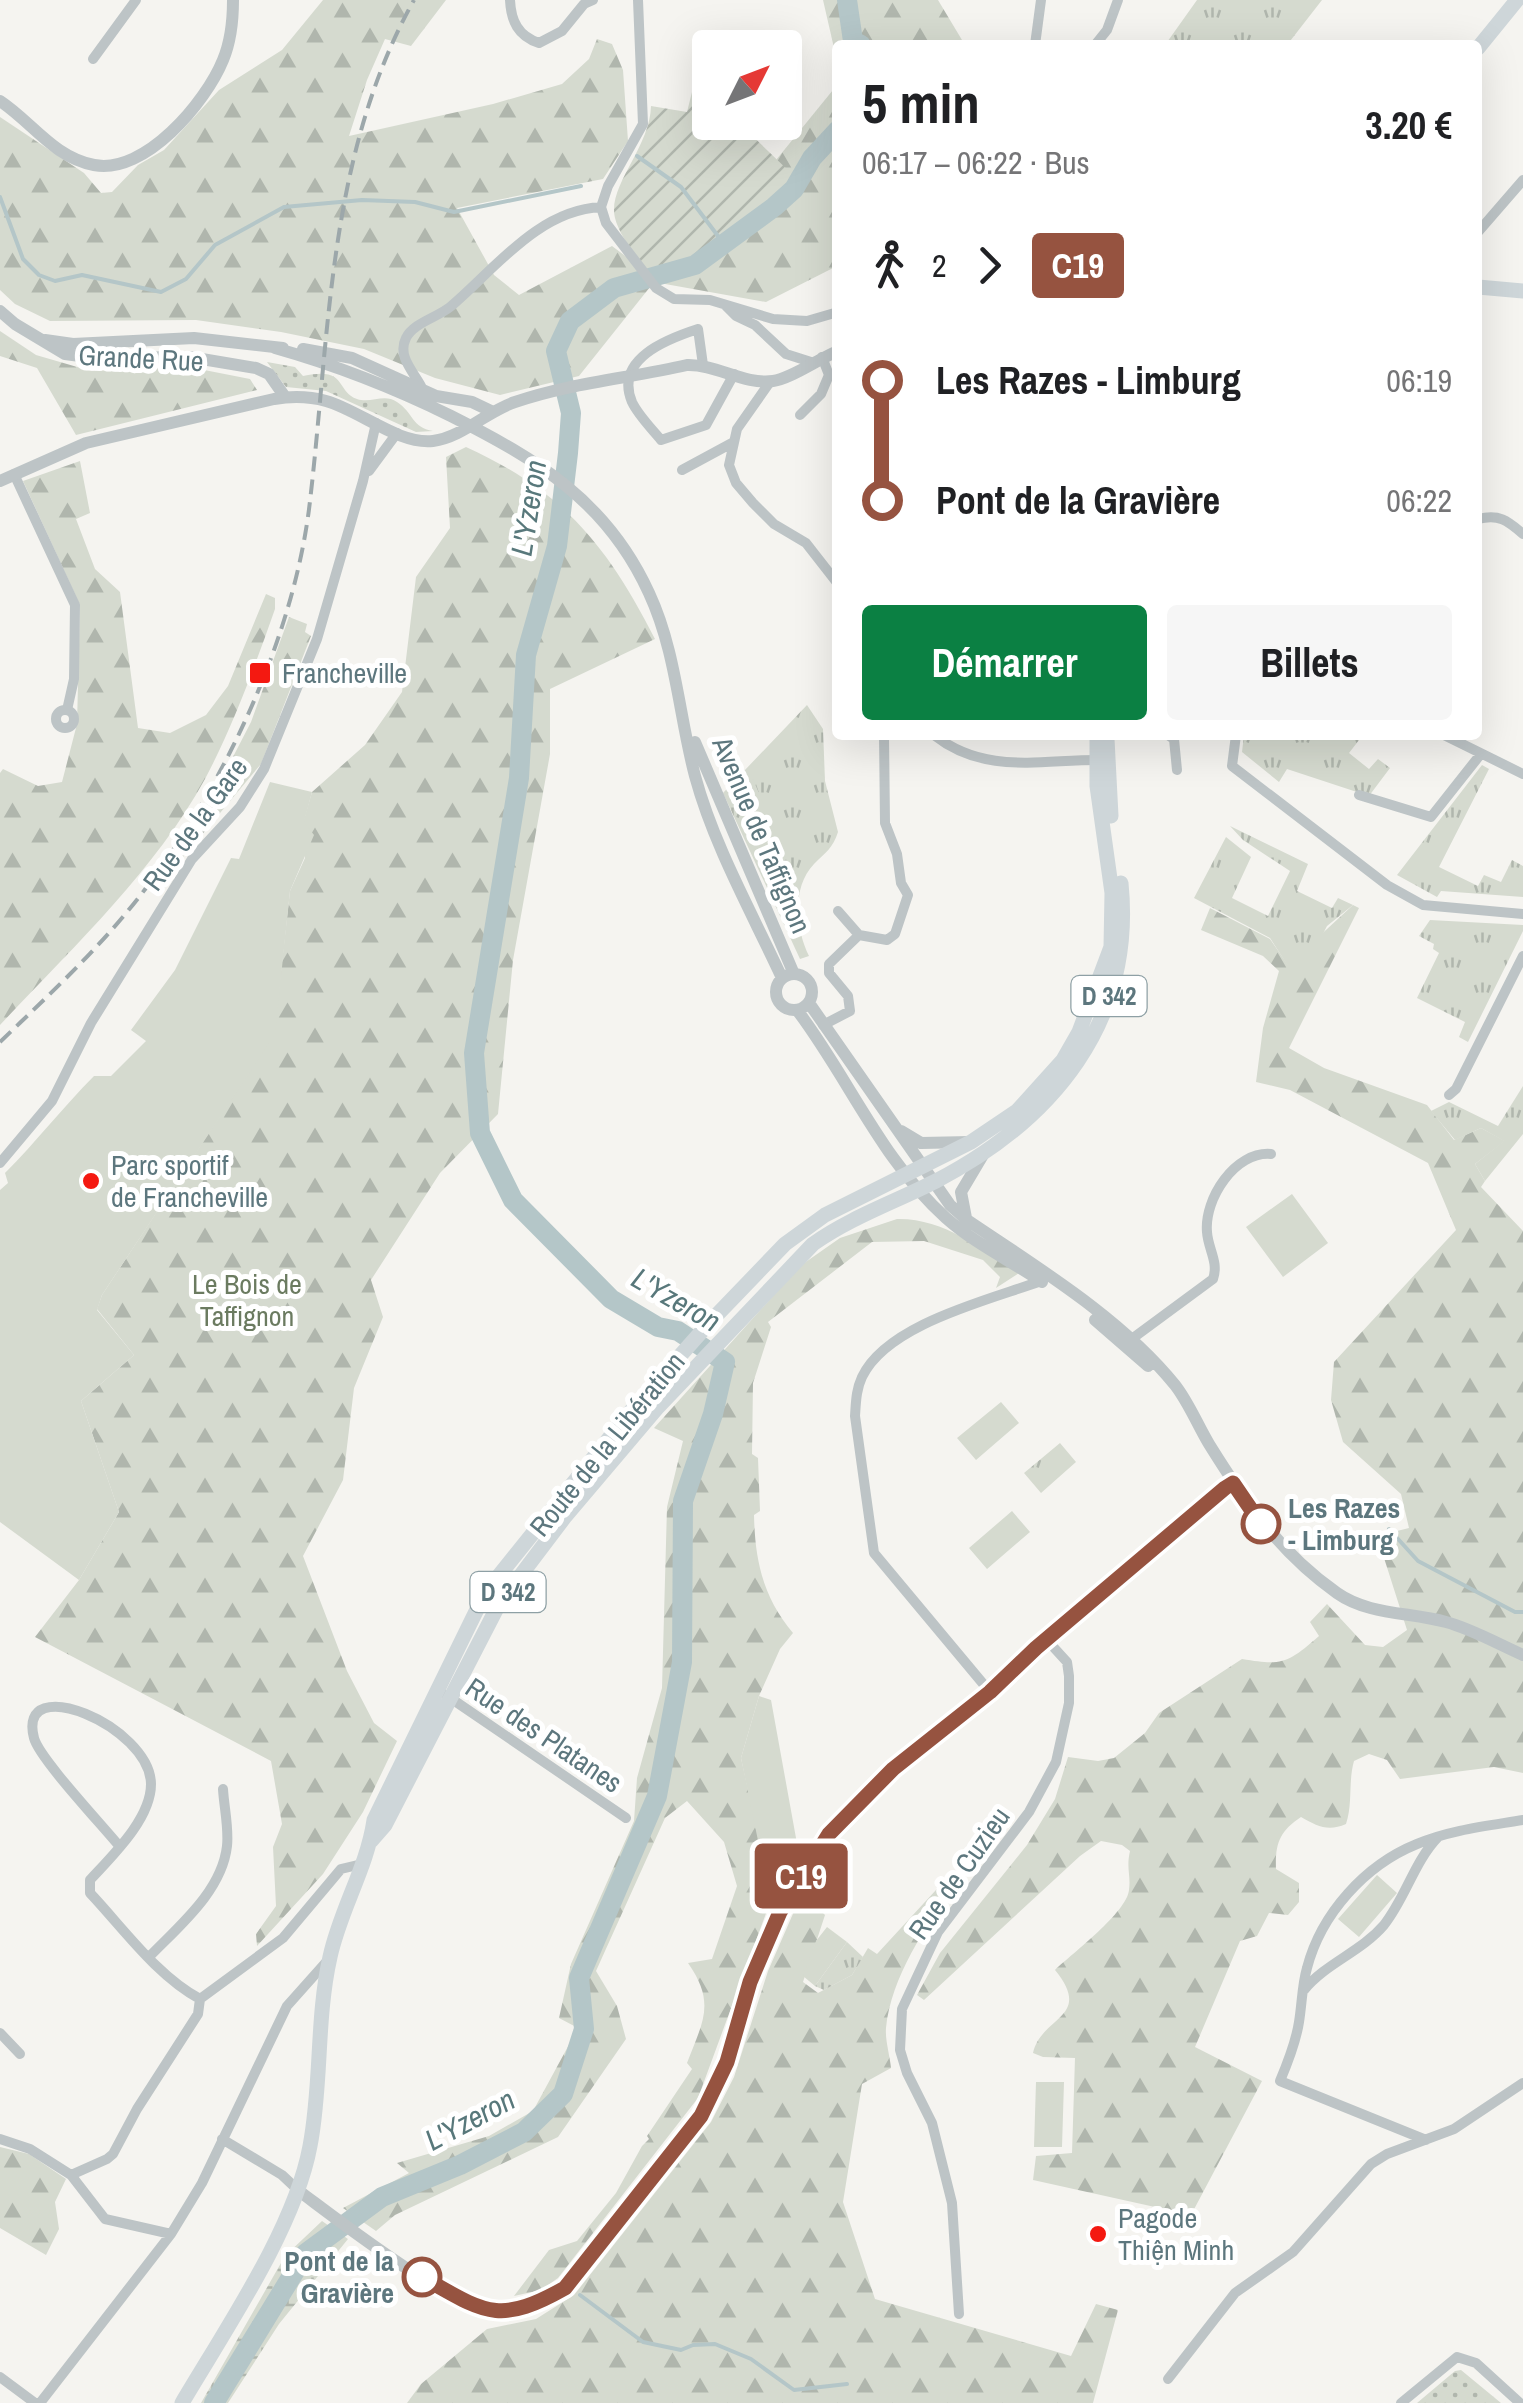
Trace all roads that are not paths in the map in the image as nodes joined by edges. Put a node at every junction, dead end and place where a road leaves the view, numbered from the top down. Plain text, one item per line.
1 (136, 0) edge
2 (233, 0) edge
3 (510, 0) edge
4 (593, 0) edge
5 (638, 0) edge
6 (1041, 0) edge
7 (1118, 0) edge
8 (1517, 0) edge
9 (1037, 40) edge
10 (1099, 40) edge
11 (1482, 43) edge
12 (93, 59) dead end
13 (0, 101) edge
14 (1523, 180) edge
15 (601, 207) junction
16 (1482, 227) edge
17 (1482, 286) edge
18 (1523, 291) edge
19 (724, 305) junction
20 (0, 311) edge
21 (832, 314) edge
22 (45, 340) junction
23 (275, 348) junction
24 (832, 353) edge
25 (404, 359) junction
26 (816, 360) junction
27 (704, 364) junction
28 (262, 370) junction
29 (388, 372) junction
30 (734, 374) junction
31 (625, 379) junction
32 (770, 382) junction
33 (420, 386) junction
34 (284, 397) junction
35 (264, 400) junction
36 (490, 414) junction
37 (800, 415) dead end
38 (376, 422) junction
39 (397, 432) junction
40 (732, 443) junction
41 (682, 470) dead end
42 (14, 474) junction
43 (363, 480) junction
44 (0, 481) edge
45 (1482, 518) edge
46 (1523, 534) edge
47 (832, 576) edge
48 (67, 710) dead end
49 (884, 740) edge
50 (945, 740) edge
51 (1098, 740) edge
52 (1106, 740) edge
53 (1174, 740) edge
54 (1235, 740) edge
55 (1453, 740) edge
56 (1480, 755) junction
57 (1101, 760) junction
58 (1177, 770) dead end
59 (1523, 774) edge
60 (1359, 795) dead end
61 (838, 911) dead end
62 (1523, 914) edge
63 (859, 936) junction
64 (1523, 956) edge
65 (788, 976) junction
66 (803, 1007) junction
67 (823, 1025) junction
68 (1450, 1095) dead end
69 (895, 1127) junction
70 (977, 1148) junction
71 (1271, 1154) dead end
72 (0, 1162) edge
73 (920, 1179) junction
74 (967, 1220) junction
75 (1041, 1281) junction
76 (1080, 1300) junction
77 (1093, 1319) junction
78 (1133, 1338) junction
79 (1199, 1426) junction
80 (1233, 1483) junction
81 (1046, 1639) junction
82 (1523, 1655) edge
83 (990, 1692) junction
84 (444, 1694) junction
85 (222, 1789) dead end
86 (626, 1818) dead end
87 (1523, 1820) edge
88 (1439, 1836) junction
89 (120, 1847) junction
90 (1397, 1854) junction
91 (362, 1864) junction
92 (1416, 1871) junction
93 (1312, 1952) junction
94 (150, 1956) junction
95 (329, 1959) junction
96 (1330, 1966) junction
97 (1303, 1992) junction
98 (200, 1999) junction
99 (0, 2033) edge
100 (20, 2054) dead end
101 (1523, 2083) edge
102 (0, 2140) edge
103 (222, 2140) junction
104 (1426, 2140) junction
105 (71, 2174) junction
106 (299, 2191) junction
107 (171, 2234) junction
108 (959, 2314) dead end
109 (0, 2377) edge
110 (1168, 2379) dead end
111 (38, 2403) edge
112 (182, 2403) edge
113 (1401, 2403) edge
114 (1520, 2403) edge

1 - 12 street
2 - 13 street
3 - 4 street
5 - 15 street
6 - 9 street
7 - 10 street
8 - 11 main road
14 - 16 street
15 - 19 street
15 - 25 street
17 - 18 main road
19 - 21 street
19 - 26 street
20 - 22 street, Grande Rue
22 - 23 street, Grande Rue
22 - 28 street, Grande Rue
23 - 29 street, Grande Rue
23 - 65 street, Avenue de Taffignon
24 - 26 street
25 - 29 street
25 - 33 street
26 - 32 street
26 - 37 street
27 - 30 street
27 - 31 street
27 - 31 street
28 - 34 street
28 - 35 street
29 - 33 street, Grande Rue
30 - 31 street
30 - 32 street
31 - 36 street
32 - 40 street
33 - 36 street, Grande Rue
34 - 35 street
34 - 38 street
35 - 42 street
36 - 39 street
38 - 39 street
38 - 43 street, Rue de la Gare
39 - 43 street, Rue de la Gare
40 - 41 street
40 - 47 street
42 - 44 street
42 - 48 street
43 - 72 street, Rue de la Gare
45 - 46 street
49 - 63 street
50 - 57 street
51 - 57 main road, D 342
52 - 57 main road, D 342
53 - 58 street
54 - 62 street
55 - 56 street
56 - 59 street
56 - 60 street
57 - 70 main road, D 342
61 - 63 street
63 - 67 street
64 - 68 street
65 - 66 street, Avenue de Taffignon
65 - 66 street, Avenue de Taffignon
66 - 67 street, Avenue de Taffignon
66 - 73 street, Avenue de Taffignon
67 - 69 street, Avenue de Taffignon
69 - 70 street
69 - 73 street, Avenue de Taffignon
70 - 73 main road, D 342
70 - 74 street
71 - 78 street
73 - 74 street
73 - 75 street
73 - 84 main road, Route de la Libération / D 342
73 - 84 main road, Route de la Libération / D 342
74 - 76 street
75 - 76 street
75 - 77 street
75 - 83 street
76 - 78 street
77 - 78 street
77 - 79 street
78 - 79 street
79 - 80 street
80 - 81 street
80 - 82 street
81 - 83 street
81 - 108 street, Rue de Cuzieu
83 - 106 street
84 - 86 street, Rue des Platanes
84 - 91 main road, Route de la Libération / D 342
85 - 94 street
87 - 88 street
88 - 90 street
88 - 92 street
89 - 89 street
89 - 94 street
90 - 92 street
90 - 93 street
91 - 95 main road, Route de la Libération / D 342
91 - 98 street
92 - 96 street
93 - 96 street
93 - 97 street
94 - 98 street
95 - 103 street, Route de la Libération
95 - 106 main road, Route de la Libération / D 342
96 - 97 street
97 - 104 street
98 - 105 street
99 - 100 street
101 - 104 street
102 - 105 street
103 - 106 street
103 - 107 street, Route de la Libération
104 - 110 street
105 - 107 street
106 - 112 main road, D 342
107 - 111 street, Route de la Libération
109 - 111 street
113 - 114 street

